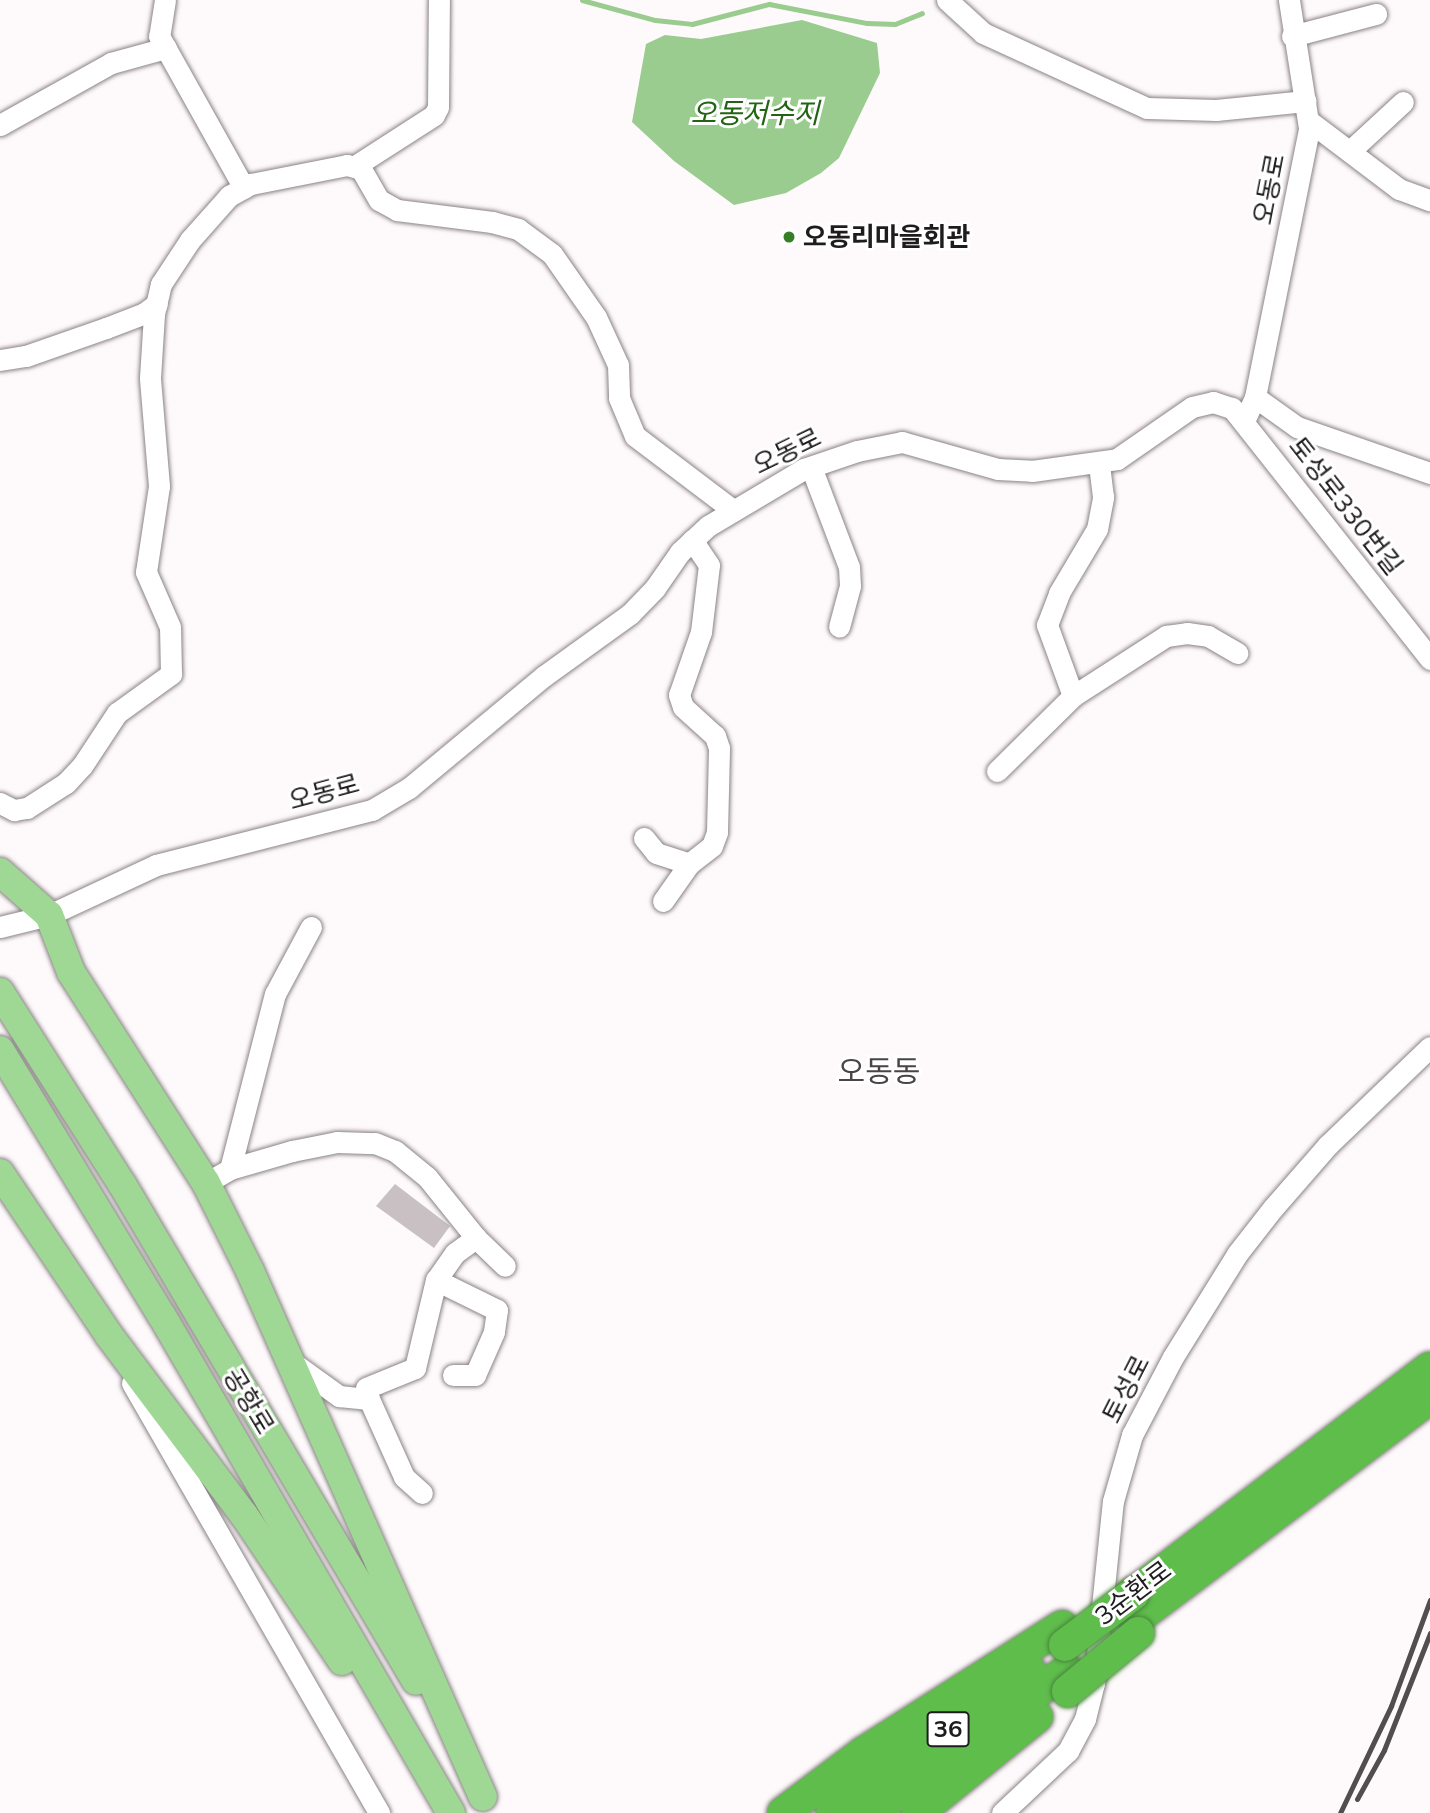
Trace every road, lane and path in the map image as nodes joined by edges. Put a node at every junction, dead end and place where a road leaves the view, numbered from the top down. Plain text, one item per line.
1 (165, 0) edge
2 (439, 0) edge
3 (947, 0) edge
4 (1289, 0) edge
5 (1376, 14) dead end
6 (1292, 36) junction
7 (166, 48) junction
8 (1404, 102) dead end
9 (1307, 111) junction
10 (0, 125) edge
11 (1350, 151) junction
12 (355, 166) junction
13 (244, 188) junction
14 (1430, 200) edge
15 (157, 304) junction
16 (0, 360) edge
17 (1255, 397) junction
18 (1244, 421) junction
19 (1099, 462) junction
20 (810, 467) junction
21 (1430, 473) edge
22 (733, 510) junction
23 (692, 540) junction
24 (839, 627) dead end
25 (1237, 653) dead end
26 (1430, 659) edge
27 (1073, 696) junction
28 (997, 771) dead end
29 (0, 803) edge
30 (644, 838) dead end
31 (689, 864) junction
32 (0, 872) edge
33 (663, 901) dead end
34 (38, 918) junction
35 (0, 927) edge
36 (311, 928) dead end
37 (0, 992) edge
38 (1430, 1047) edge
39 (0, 1051) edge
40 (230, 1169) junction
41 (0, 1173) edge
42 (206, 1183) junction
43 (476, 1238) junction
44 (505, 1266) dead end
45 (436, 1280) junction
46 (108, 1334) junction
47 (288, 1360) junction
48 (1430, 1368) edge
49 (453, 1375) dead end
50 (1430, 1398) edge
51 (369, 1399) junction
52 (1341, 1453) junction
53 (422, 1493) dead end
54 (1134, 1607) junction
55 (1066, 1658) junction
56 (488, 1805) edge
57 (448, 1809) edge
58 (379, 1813) edge
59 (783, 1813) edge
60 (832, 1813) edge
61 (871, 1813) edge
62 (918, 1813) edge
63 (1002, 1813) edge

1 - 7 street
2 - 12 street
3 - 9 street
4 - 6 street, 오동로
5 - 6 street
6 - 9 street, 오동로
7 - 10 street
7 - 13 street
8 - 11 street
9 - 11 street
9 - 17 street, 오동로
11 - 14 street
12 - 13 street
12 - 22 street
13 - 15 street
15 - 16 street
15 - 29 street
17 - 18 street, 오동로
17 - 21 street
18 - 19 street, 오동로
18 - 26 street, 토성로330번길
19 - 20 street, 오동로
19 - 27 street
20 - 22 street, 오동로
20 - 24 street
22 - 23 street, 오동로
23 - 31 street
23 - 34 street, 오동로
25 - 27 street
27 - 28 street
30 - 31 street
31 - 33 street
32 - 34 main road
34 - 35 street, 오동로
34 - 42 main road
36 - 40 street
37 - 56 main road, 공항로
38 - 63 street, 토성로
39 - 57 main road, 공항로
40 - 42 street
40 - 43 street
41 - 46 main road
42 - 47 main road
43 - 44 street
43 - 45 street
45 - 49 street
45 - 51 street
46 - 57 main road
46 - 58 street
47 - 51 street
47 - 56 main road
48 - 52 highway, 3순환로 / 36
50 - 52 highway, 3순환로 / 36
51 - 53 street
52 - 54 highway
52 - 54 highway, 3순환로 / 36
54 - 55 highway
54 - 55 highway, 3순환로 / 36
55 - 59 highway
55 - 60 highway, 3순환로 / 36
55 - 61 highway, 3순환로 / 36
55 - 62 highway

